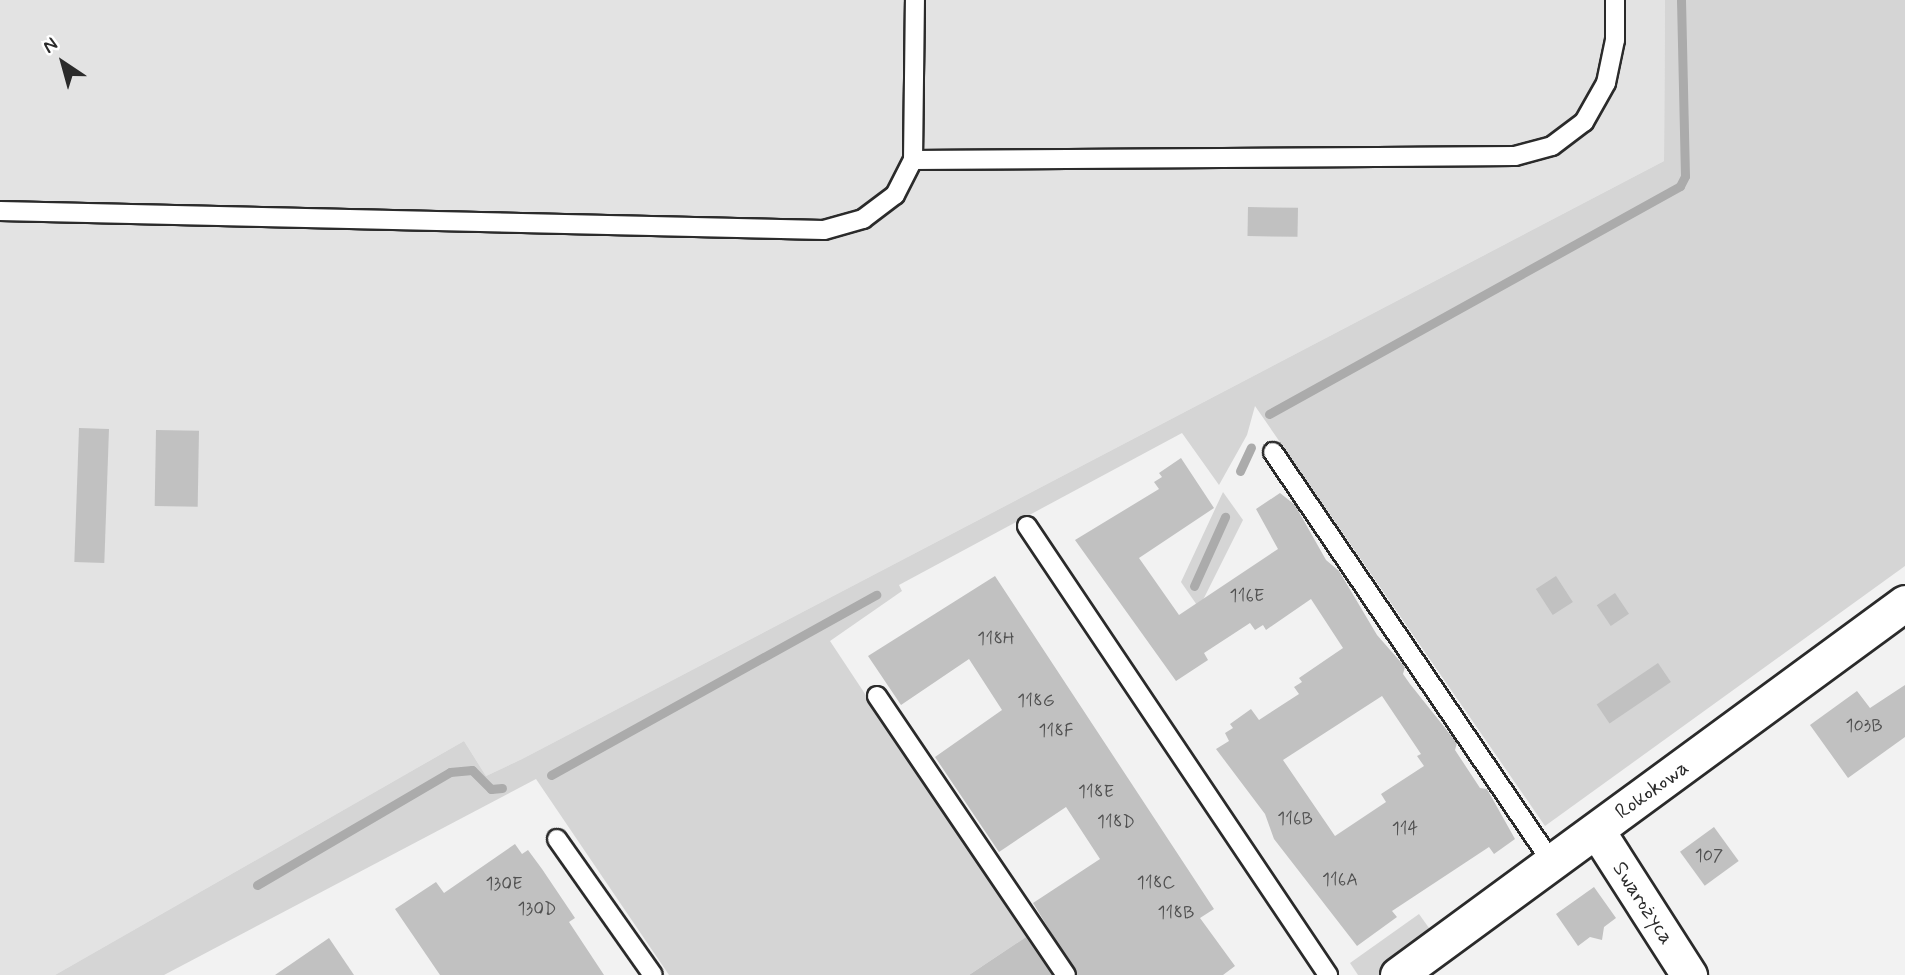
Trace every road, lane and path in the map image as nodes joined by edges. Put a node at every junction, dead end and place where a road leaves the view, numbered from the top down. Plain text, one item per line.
1 (915, 0) edge
2 (1615, 0) edge
3 (913, 160) junction
4 (0, 211) edge
5 (1273, 452) dead end
6 (1027, 526) dead end
7 (1905, 603) edge
8 (877, 696) dead end
9 (1597, 831) junction
10 (557, 839) dead end
11 (1552, 863) junction
12 (653, 975) edge
13 (1066, 975) edge
14 (1328, 975) edge
15 (1398, 975) edge
16 (1689, 975) edge

1 - 3 lane
2 - 3 lane
3 - 4 lane
5 - 11 lane
6 - 14 lane
7 - 9 street, Rokokowa
8 - 13 lane
9 - 11 street, Rokokowa
9 - 16 street, Swarożyca
10 - 12 lane
11 - 15 street, Rokokowa

